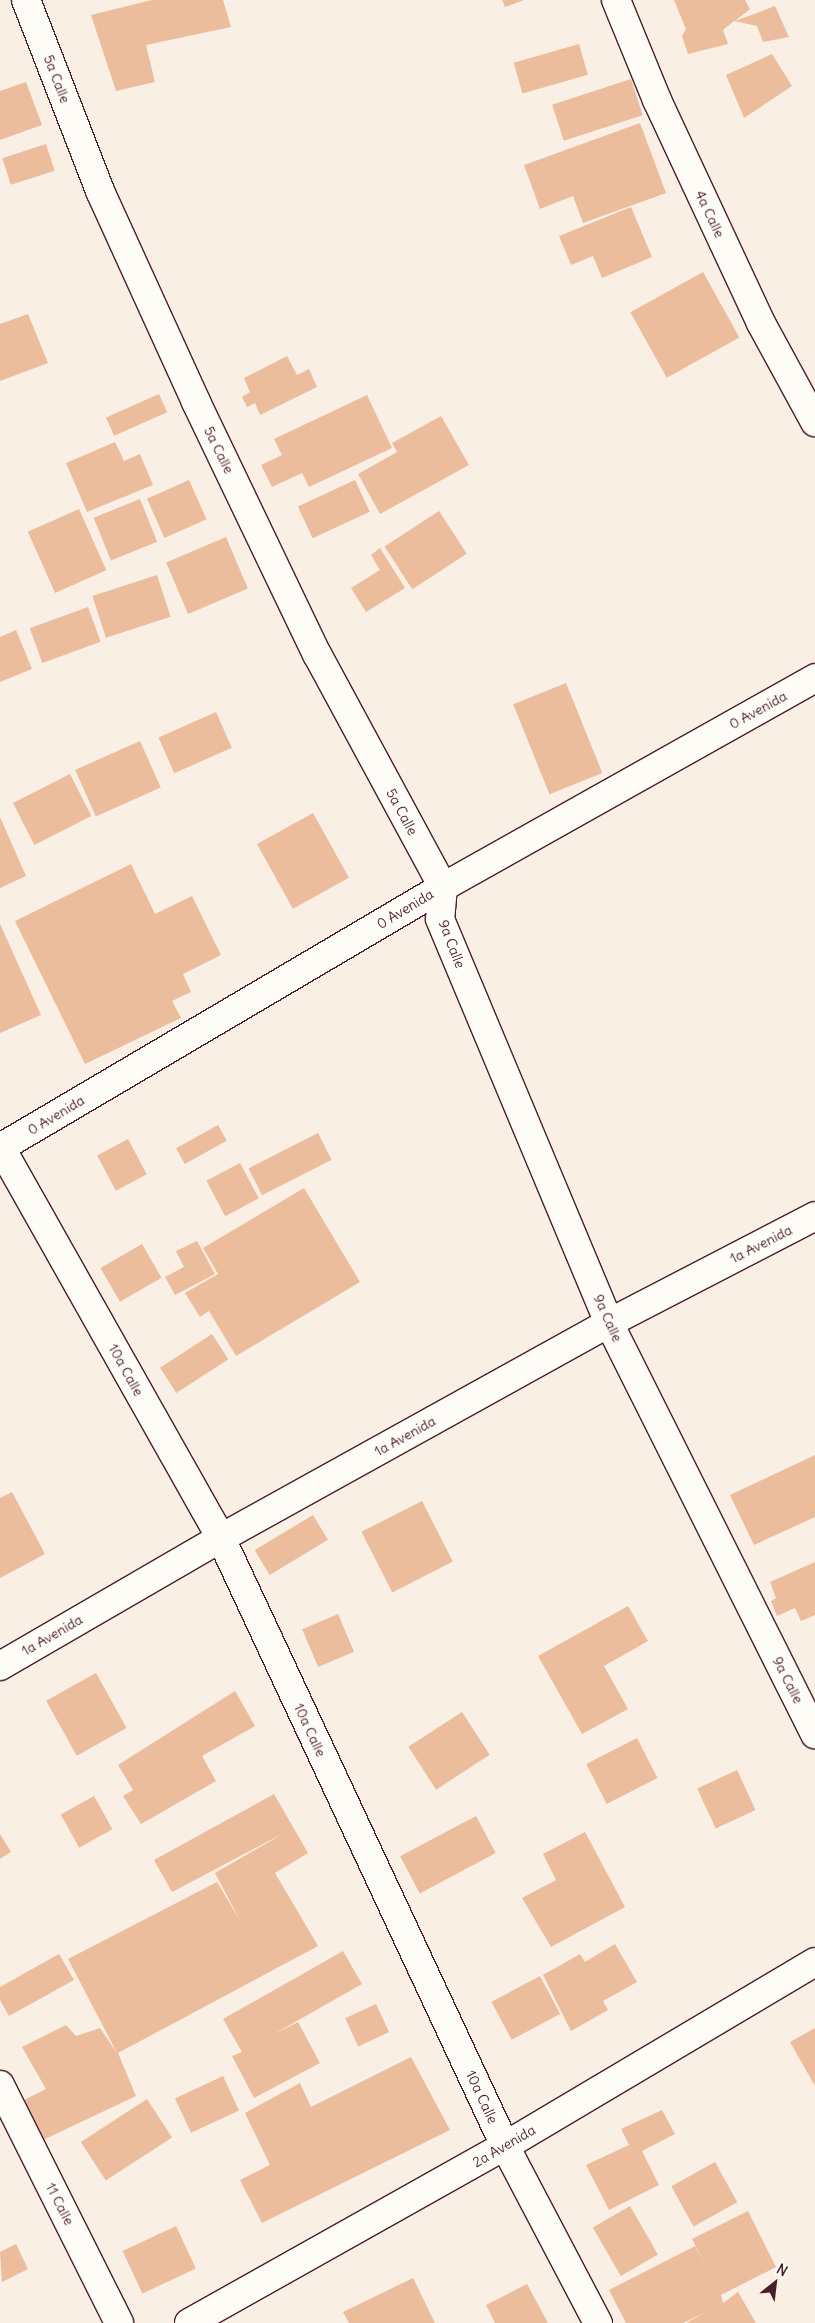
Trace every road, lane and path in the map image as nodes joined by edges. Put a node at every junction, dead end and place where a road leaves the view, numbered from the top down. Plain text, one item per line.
1 (26, 0) edge
2 (616, 0) edge
3 (815, 422) edge
4 (815, 678) edge
5 (443, 887) junction
6 (0, 1147) edge
7 (815, 1216) edge
8 (609, 1323) junction
9 (221, 1538) junction
10 (0, 1666) edge
11 (815, 1734) edge
12 (815, 1962) edge
13 (0, 2085) edge
14 (504, 2146) junction
15 (119, 2323) edge
16 (189, 2323) edge
17 (598, 2323) edge

1 - 5 street, 5a Calle
2 - 3 street, 4a Calle
4 - 5 street, 0 Avenida
5 - 6 street, 0 Avenida
5 - 8 street, 9a Calle
6 - 9 street, 10a Calle
7 - 8 street, 1a Avenida
8 - 9 street, 1a Avenida
8 - 11 street, 9a Calle
9 - 10 street, 1a Avenida
9 - 14 street, 10a Calle
12 - 14 street, 2a Avenida
13 - 15 street, 11 Calle
14 - 16 street, 2a Avenida
14 - 17 street, 10a Calle

